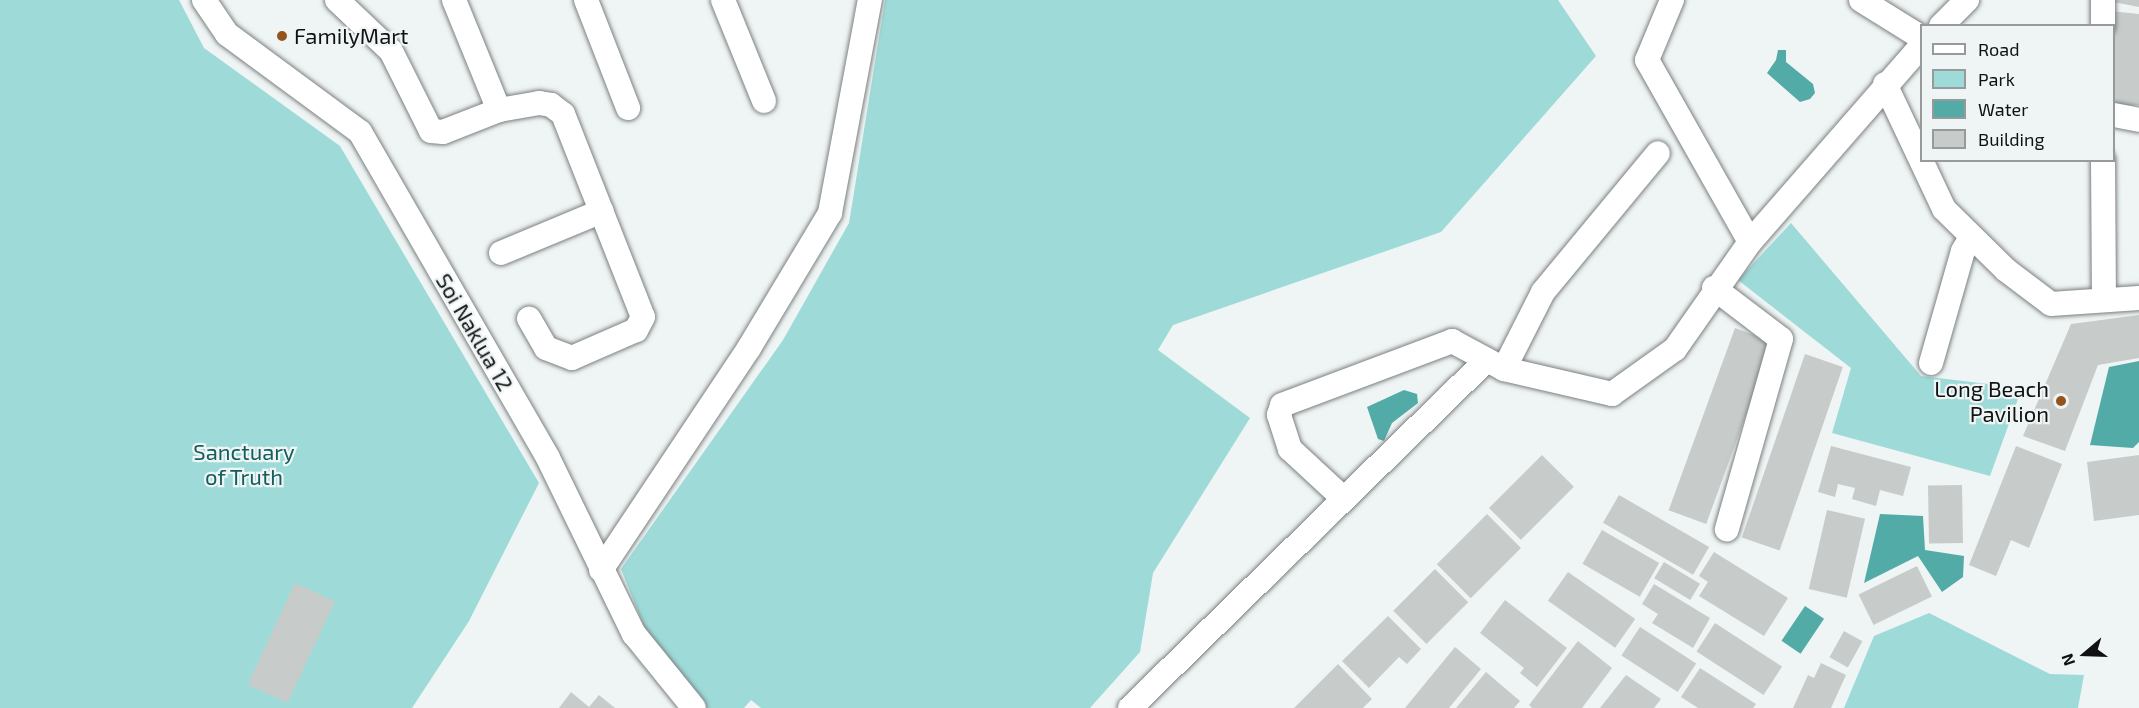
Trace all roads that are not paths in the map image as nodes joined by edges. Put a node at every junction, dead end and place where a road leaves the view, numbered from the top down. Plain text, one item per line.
1 (204, 0) edge
2 (337, 0) edge
3 (454, 0) edge
4 (586, 0) edge
5 (723, 0) edge
6 (870, 0) edge
7 (1672, 0) edge
8 (1861, 0) edge
9 (1967, 0) edge
10 (2103, 0) edge
11 (1943, 24) edge
12 (2103, 24) edge
13 (1920, 37) edge
14 (1920, 47) edge
15 (1885, 84) junction
16 (764, 101) dead end
17 (628, 108) dead end
18 (499, 110) junction
19 (2115, 115) edge
20 (2139, 120) edge
21 (1658, 153) dead end
22 (1920, 158) edge
23 (1922, 162) edge
24 (2103, 162) edge
25 (602, 211) junction
26 (1971, 237) junction
27 (1750, 242) junction
28 (501, 253) dead end
29 (1714, 288) junction
30 (2139, 298) edge
31 (2104, 300) junction
32 (529, 318) dead end
33 (1931, 363) dead end
34 (1495, 364) junction
35 (1344, 499) junction
36 (1727, 529) dead end
37 (600, 570) junction
38 (694, 708) edge
39 (1130, 708) edge

1 - 37 street, Soi Naklua 12
2 - 18 street
3 - 18 street
4 - 17 street
5 - 16 street
6 - 37 street
7 - 27 street
8 - 13 street
9 - 11 street
10 - 12 street
14 - 15 street
15 - 22 street
15 - 27 street
18 - 25 street
19 - 20 street
21 - 34 street
23 - 26 street
24 - 31 street
25 - 28 street
25 - 32 street
26 - 31 street
26 - 33 street
27 - 29 street
29 - 34 street
29 - 36 street
30 - 31 street
34 - 35 street
34 - 35 street
35 - 39 street
37 - 38 street, Soi Naklua 12

